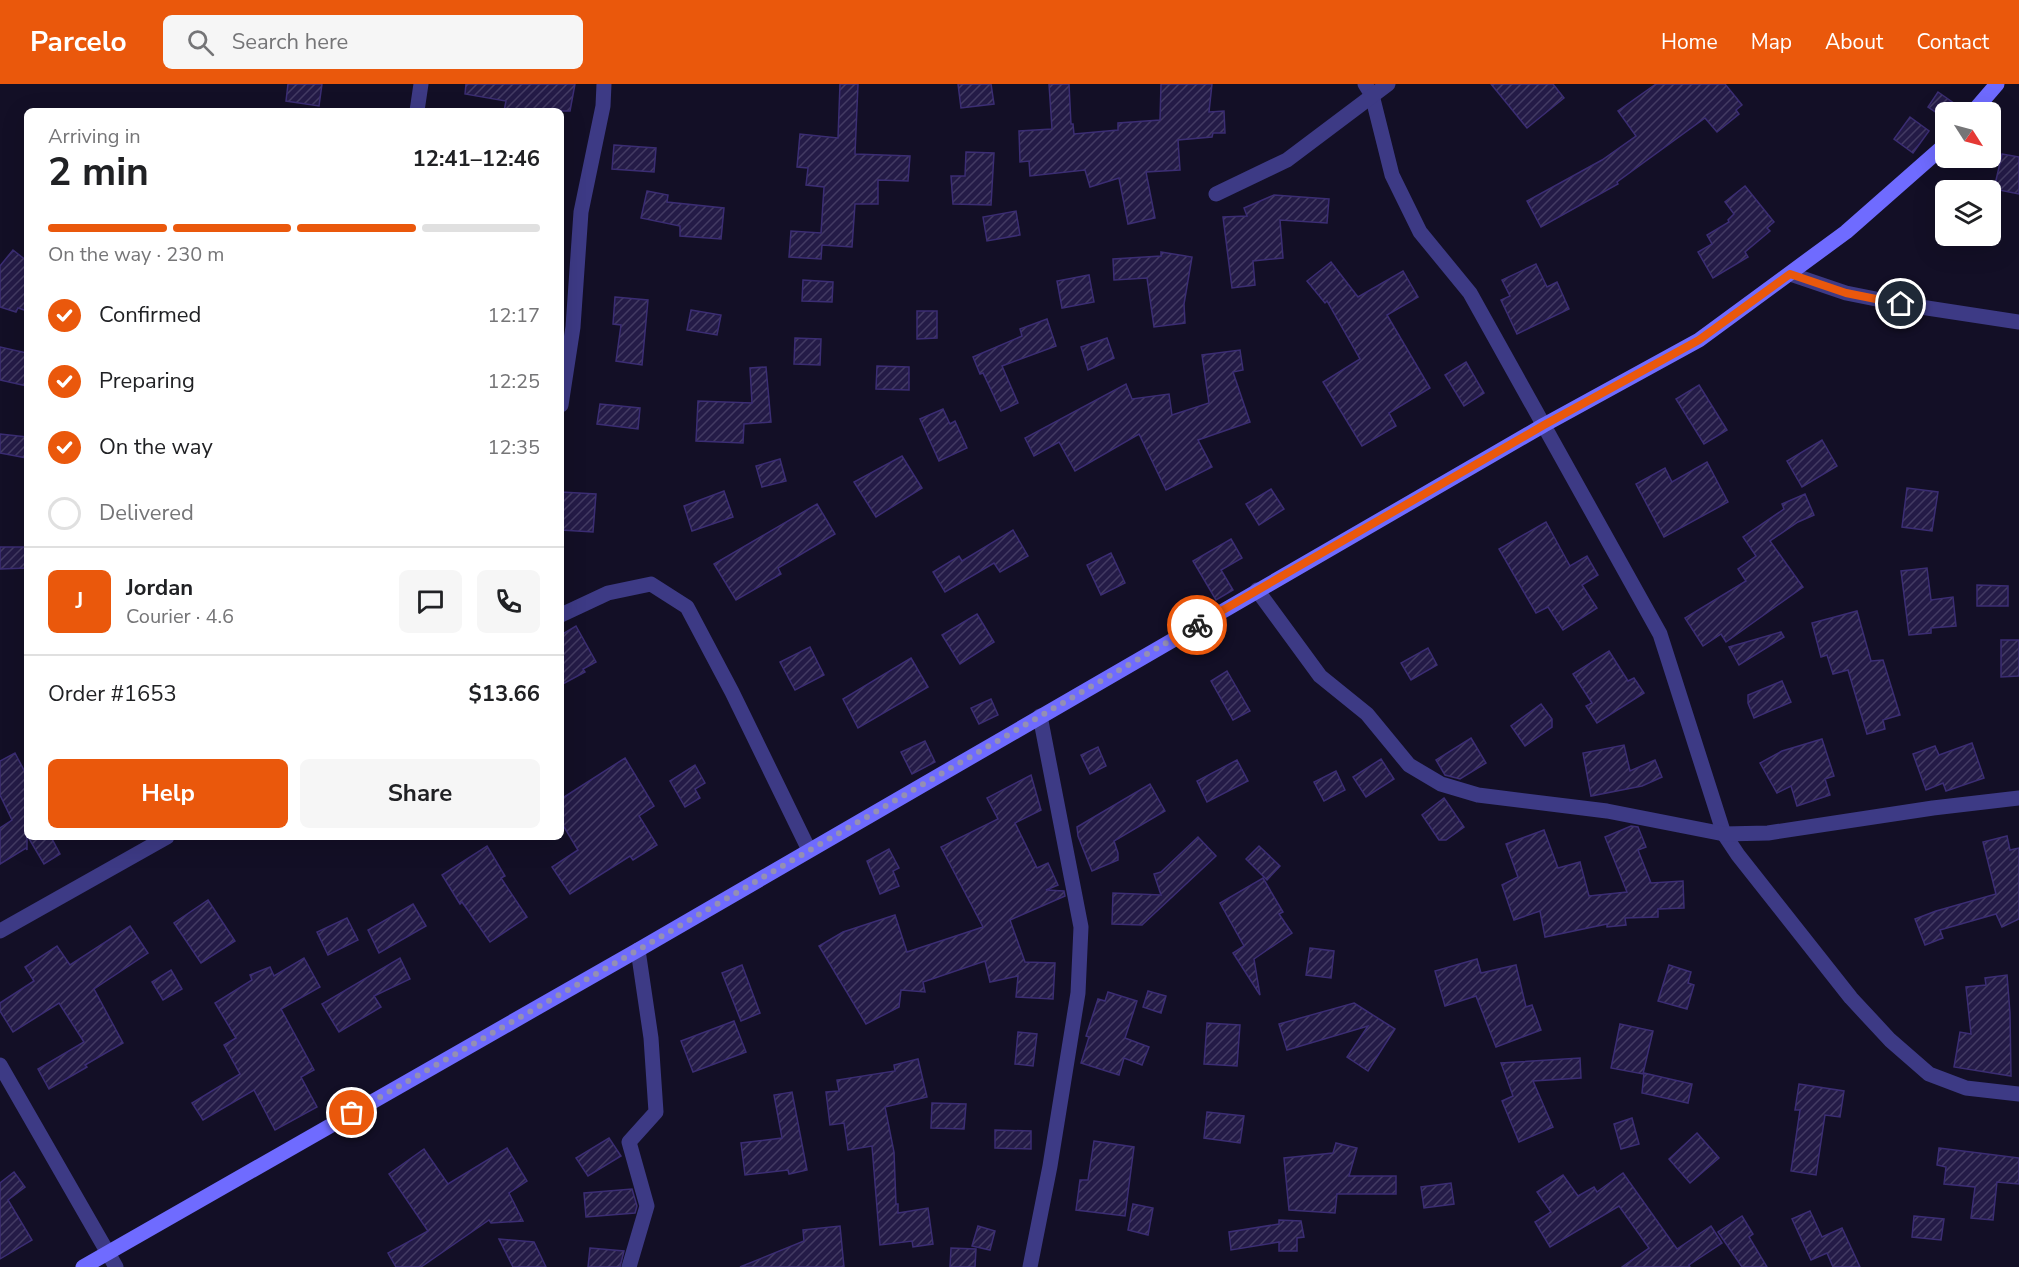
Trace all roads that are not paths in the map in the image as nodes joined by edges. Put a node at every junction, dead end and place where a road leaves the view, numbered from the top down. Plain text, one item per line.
1 (421, 84) edge
2 (604, 84) edge
3 (1388, 84) edge
4 (1997, 84) edge
5 (1369, 90) edge
6 (1982, 102) edge
7 (417, 108) edge
8 (1935, 154) edge
9 (1216, 194) dead end
10 (1790, 274) junction
11 (2019, 322) edge
12 (564, 386) edge
13 (1544, 425) junction
14 (1257, 590) junction
15 (564, 614) edge
16 (1040, 716) junction
17 (2019, 798) edge
18 (1724, 834) junction
19 (162, 840) edge
20 (809, 850) junction
21 (0, 931) edge
22 (638, 950) junction
23 (0, 1065) edge
24 (2019, 1094) edge
25 (108, 1252) junction
26 (83, 1267) edge
27 (116, 1267) edge
28 (629, 1267) edge
29 (1030, 1267) edge

1 - 7 street
2 - 12 street
3 - 5 street
4 - 6 street
5 - 9 street
5 - 13 street
8 - 10 street
10 - 11 street
10 - 13 street
13 - 14 street
13 - 18 street
14 - 16 street
14 - 18 street
15 - 20 street
16 - 20 street
16 - 29 street
17 - 18 street
18 - 24 street
19 - 21 street
20 - 22 street
22 - 25 street
22 - 28 street
23 - 25 street
25 - 26 street
25 - 27 street

